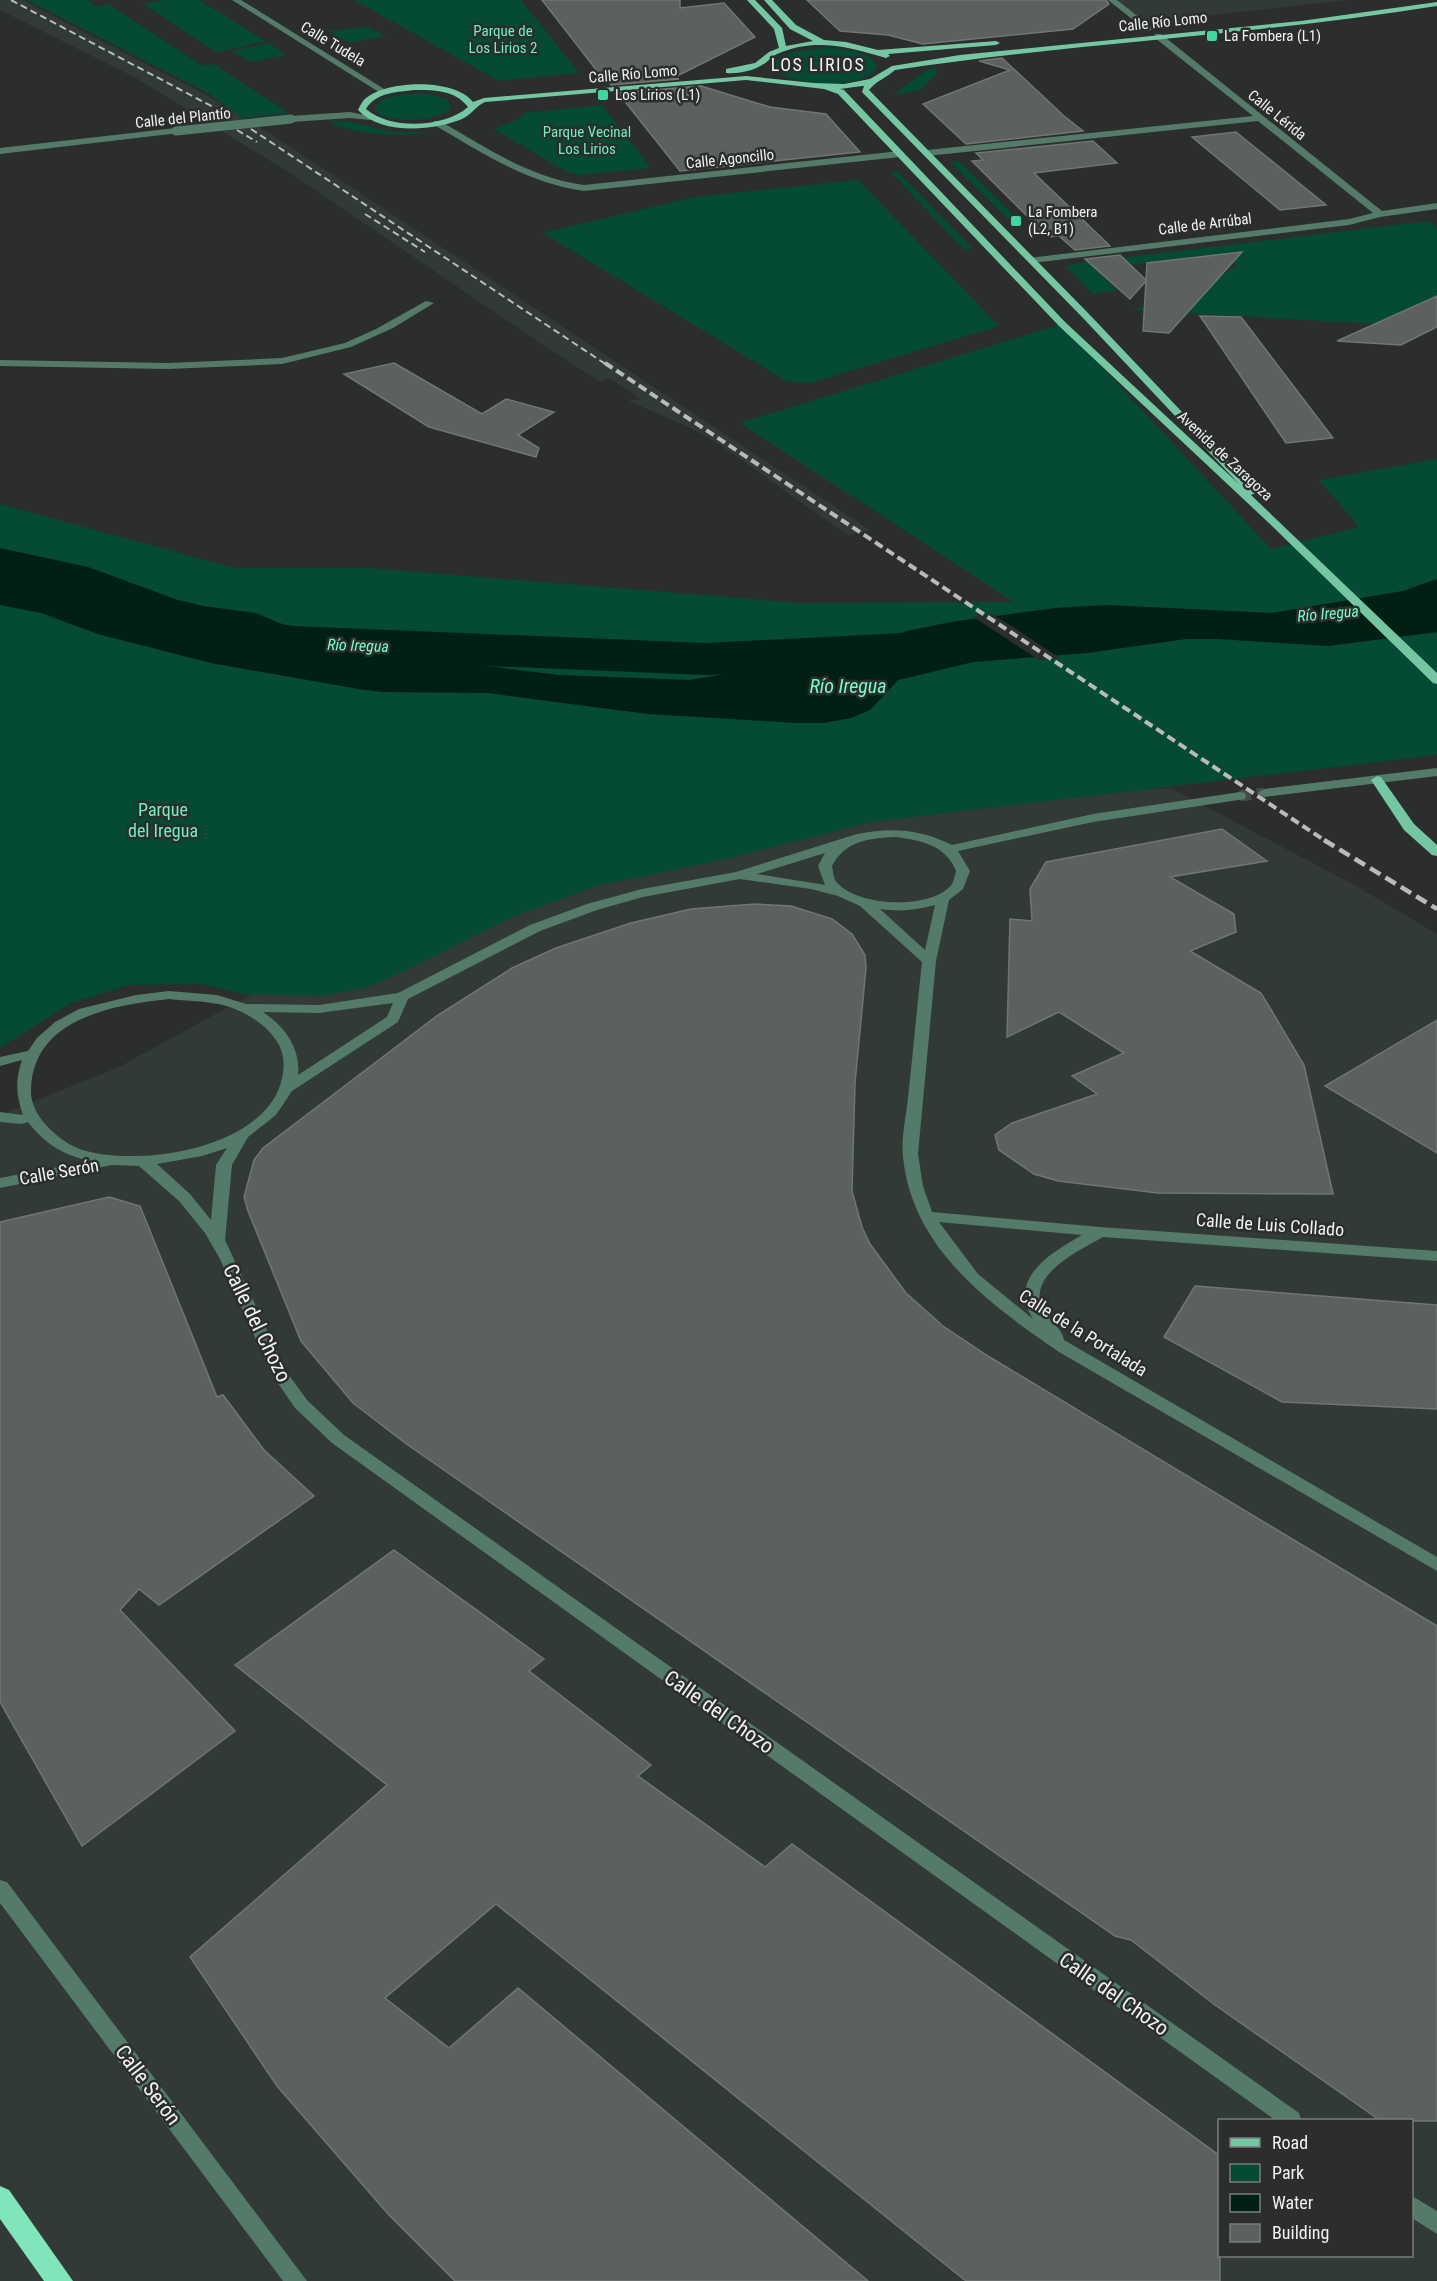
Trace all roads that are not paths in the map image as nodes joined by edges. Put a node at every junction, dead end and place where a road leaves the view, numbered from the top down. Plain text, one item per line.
1 (236, 0) edge
2 (751, 0) edge
3 (768, 0) edge
4 (1112, 0) edge
5 (1401, 0) edge
6 (1437, 4) edge
7 (1150, 29) junction
8 (1158, 36) junction
9 (823, 44) junction
10 (783, 49) junction
11 (879, 52) junction
12 (762, 62) junction
13 (892, 68) junction
14 (871, 82) junction
15 (799, 84) junction
16 (827, 87) junction
17 (450, 90) junction
18 (385, 92) junction
19 (362, 105) junction
20 (471, 106) junction
21 (370, 117) junction
22 (1259, 118) junction
23 (291, 119) junction
24 (437, 123) junction
25 (176, 130) junction
26 (0, 143) edge
27 (0, 151) edge
28 (927, 153) junction
29 (900, 154) junction
30 (1437, 206) edge
31 (1380, 214) junction
32 (1032, 260) junction
33 (429, 303) dead end
34 (0, 363) edge
35 (1275, 523) junction
36 (1437, 680) edge
37 (1437, 772) edge
38 (1377, 780) junction
39 (1264, 793) tunnel mouth
40 (1240, 796) tunnel mouth
41 (847, 842) junction
42 (948, 850) junction
43 (1437, 852) edge
44 (738, 876) junction
45 (843, 893) junction
46 (942, 898) junction
47 (865, 903) junction
48 (929, 961) junction
49 (402, 997) junction
50 (244, 1008) junction
51 (25, 1055) junction
52 (0, 1062) edge
53 (288, 1088) junction
54 (0, 1117) edge
55 (22, 1119) junction
56 (242, 1134) junction
57 (118, 1161) junction
58 (143, 1161) junction
59 (0, 1183) edge
60 (926, 1216) junction
61 (1100, 1232) junction
62 (217, 1240) junction
63 (1437, 1256) edge
64 (1065, 1348) junction
65 (1437, 1565) edge
66 (0, 1888) edge
67 (1289, 2119) edge
68 (0, 2198) edge
69 (1413, 2207) edge
70 (1437, 2224) edge
71 (60, 2281) edge
72 (296, 2281) edge

1 - 18 street, Calle Tudela
2 - 10 main road
3 - 9 main road
4 - 7 street
5 - 7 main road, Calle Río Lomo
6 - 8 main road, Calle Río Lomo
7 - 11 main road, Calle Río Lomo
8 - 13 main road, Calle Río Lomo
8 - 22 street, Calle Lérida
9 - 10 main road
9 - 11 main road, Calle Río Lomo
10 - 12 main road, Calle Río Lomo
11 - 13 main road
12 - 15 main road
12 - 17 main road, Calle Río Lomo
13 - 14 main road
14 - 16 main road
14 - 28 main road, Avenida de Zaragoza
15 - 16 main road
15 - 20 main road, Calle Río Lomo
16 - 29 main road, Avenida de Zaragoza
17 - 18 main road, Calle Río Lomo
17 - 20 main road
18 - 19 main road
19 - 21 main road
19 - 23 street, Calle del Plantío
20 - 24 main road, Calle Río Lomo
21 - 23 street, Calle del Plantío
21 - 24 main road, Calle Río Lomo
22 - 28 street
22 - 31 street, Calle Lérida
23 - 25 street, Calle del Plantío, bridge
24 - 29 street, Calle Agoncillo
25 - 26 street, Calle del Plantío
25 - 27 street, Calle del Plantío
28 - 32 main road, Avenida de Zaragoza
29 - 35 main road, Avenida de Zaragoza
30 - 31 street, Calle de Arrúbal
31 - 32 street, Calle de Arrúbal
32 - 35 main road, Avenida de Zaragoza
33 - 34 street
35 - 36 main road
37 - 38 street
38 - 39 street
38 - 43 main road
40 - 42 street
41 - 42 street
41 - 44 street
41 - 45 street
42 - 46 street
44 - 45 street
44 - 49 street
45 - 47 street
46 - 47 street
46 - 48 street, Calle de la Portalada
47 - 48 street
48 - 60 street, Calle de la Portalada
49 - 50 street
49 - 53 street
50 - 51 street
50 - 53 street
51 - 52 street
51 - 55 street
53 - 56 street
54 - 55 street
55 - 57 street
56 - 58 street
56 - 62 street
57 - 58 street
57 - 59 street, Calle Serón
58 - 62 street, Calle del Chozo
60 - 61 street, Calle de Luis Collado
60 - 64 street, Calle de la Portalada
61 - 63 street, Calle de Luis Collado
61 - 64 street
62 - 67 street, Calle del Chozo
64 - 65 street, Calle de la Portalada
66 - 72 street, Calle Serón
68 - 71 highway
69 - 70 street

